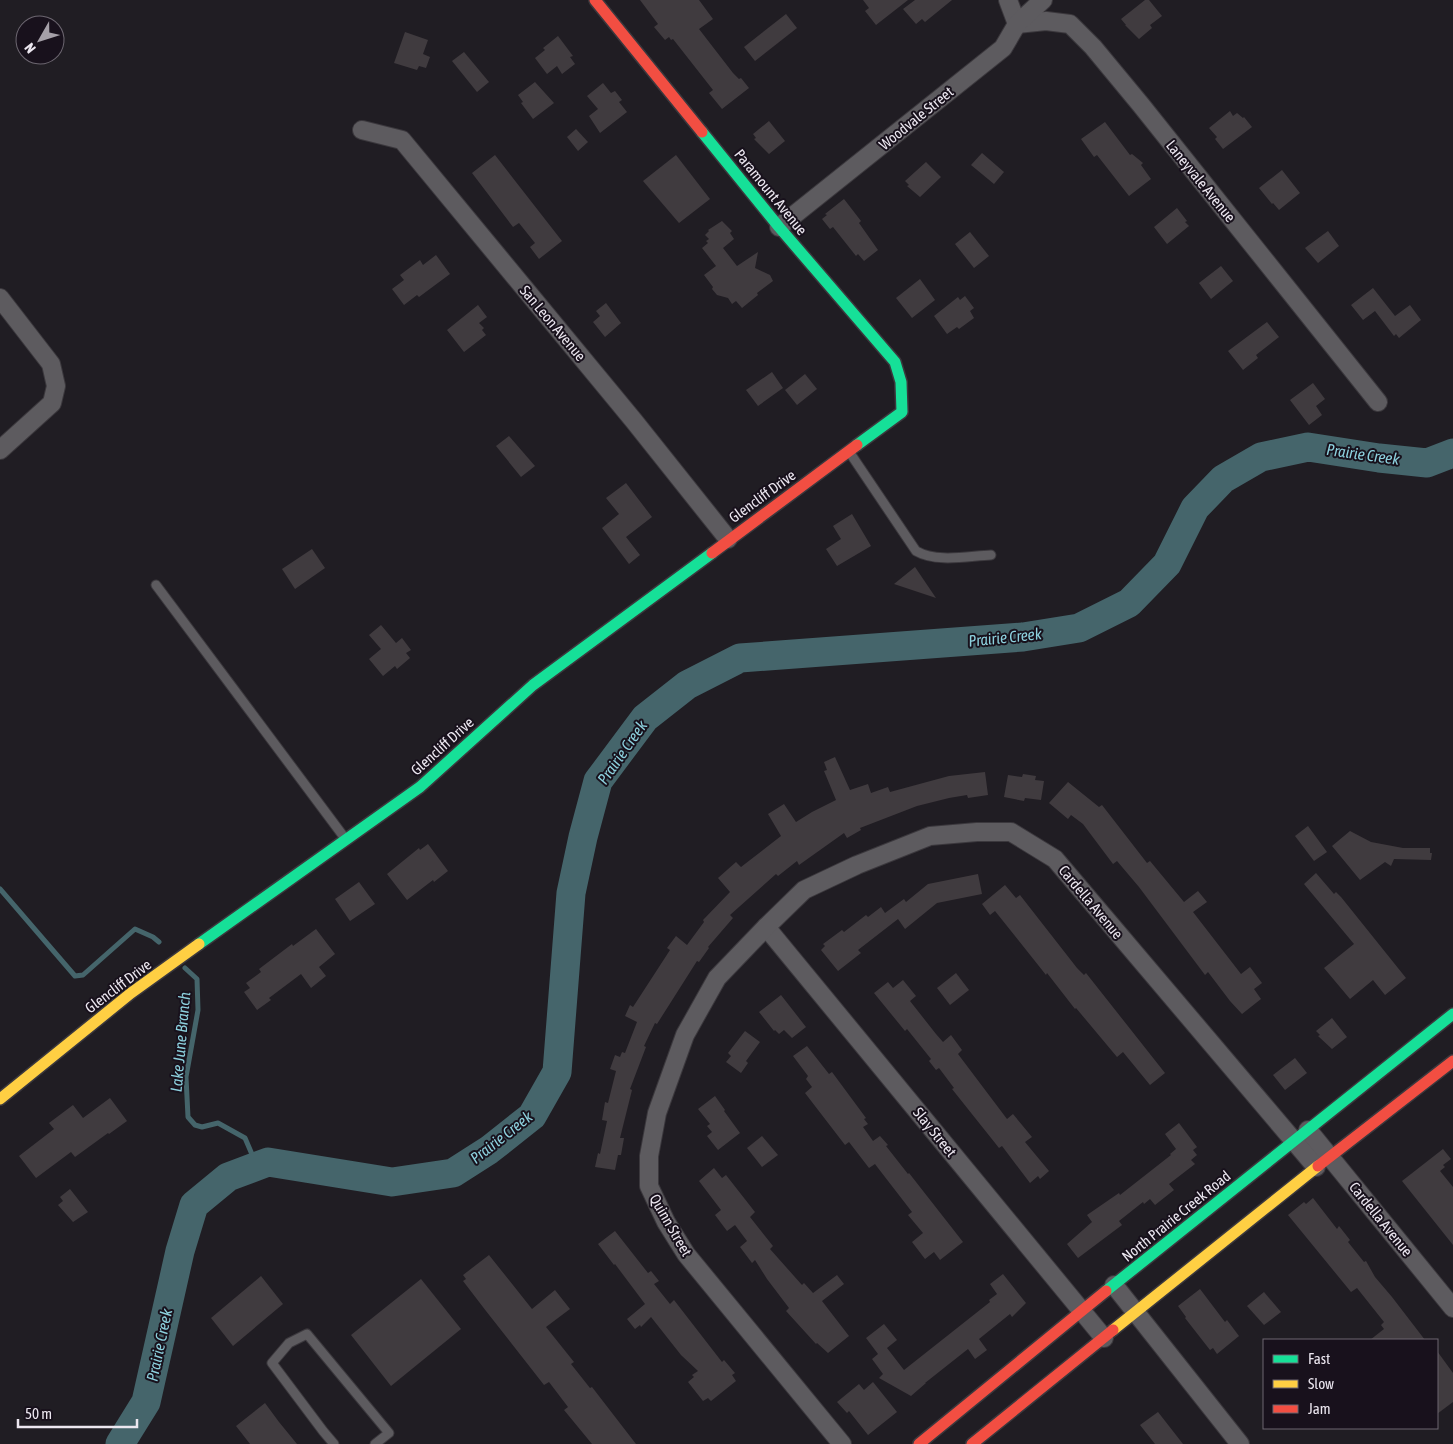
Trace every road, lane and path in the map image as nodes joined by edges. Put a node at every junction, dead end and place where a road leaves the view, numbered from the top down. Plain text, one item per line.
1 (595, 0) edge
2 (1008, 0) edge
3 (1042, 0) edge
4 (1018, 24) junction
5 (362, 130) dead end
6 (779, 227) junction
7 (0, 298) edge
8 (1378, 402) dead end
9 (902, 412) joint
10 (2, 448) edge
11 (849, 450) junction
12 (728, 539) junction
13 (991, 555) dead end
14 (156, 585) dead end
15 (346, 839) junction
16 (766, 927) junction
17 (1453, 1014) edge
18 (1453, 1061) edge
19 (0, 1099) edge
20 (1308, 1130) junction
21 (1294, 1141) junction
22 (1330, 1156) junction
23 (1316, 1168) junction
24 (1114, 1284) junction
25 (1453, 1308) edge
26 (1081, 1311) junction
27 (1136, 1312) junction
28 (1104, 1338) junction
29 (334, 1444) edge
30 (375, 1444) edge
31 (842, 1444) edge
32 (919, 1444) edge
33 (972, 1444) edge
34 (1240, 1444) edge

1 - 6 street, Paramount Avenue
2 - 4 street
3 - 4 street, Woodvale Street
4 - 6 street, Woodvale Street
4 - 8 street, Laneyvale Avenue
5 - 12 street, San Leon Avenue
6 - 9 street, Paramount Avenue
7 - 10 street
9 - 11 street, Glencliff Drive
11 - 12 street, Glencliff Drive
11 - 13 lane
12 - 15 street, Glencliff Drive
14 - 15 lane
15 - 19 street, Glencliff Drive
16 - 21 street, Cardella Avenue
16 - 26 street, Slay Street
16 - 31 street, Quinn Street
17 - 20 street, North Prairie Creek Road
18 - 22 street
20 - 21 street, North Prairie Creek Road
20 - 22 street, Cardella Avenue
21 - 23 street, Cardella Avenue
21 - 24 street, North Prairie Creek Road
22 - 23 street
22 - 25 street, Cardella Avenue
23 - 27 street
24 - 26 street, North Prairie Creek Road
24 - 27 street
26 - 28 street, Slay Street
26 - 32 street, North Prairie Creek Road
27 - 28 street
27 - 34 street
28 - 33 street
29 - 30 lane

